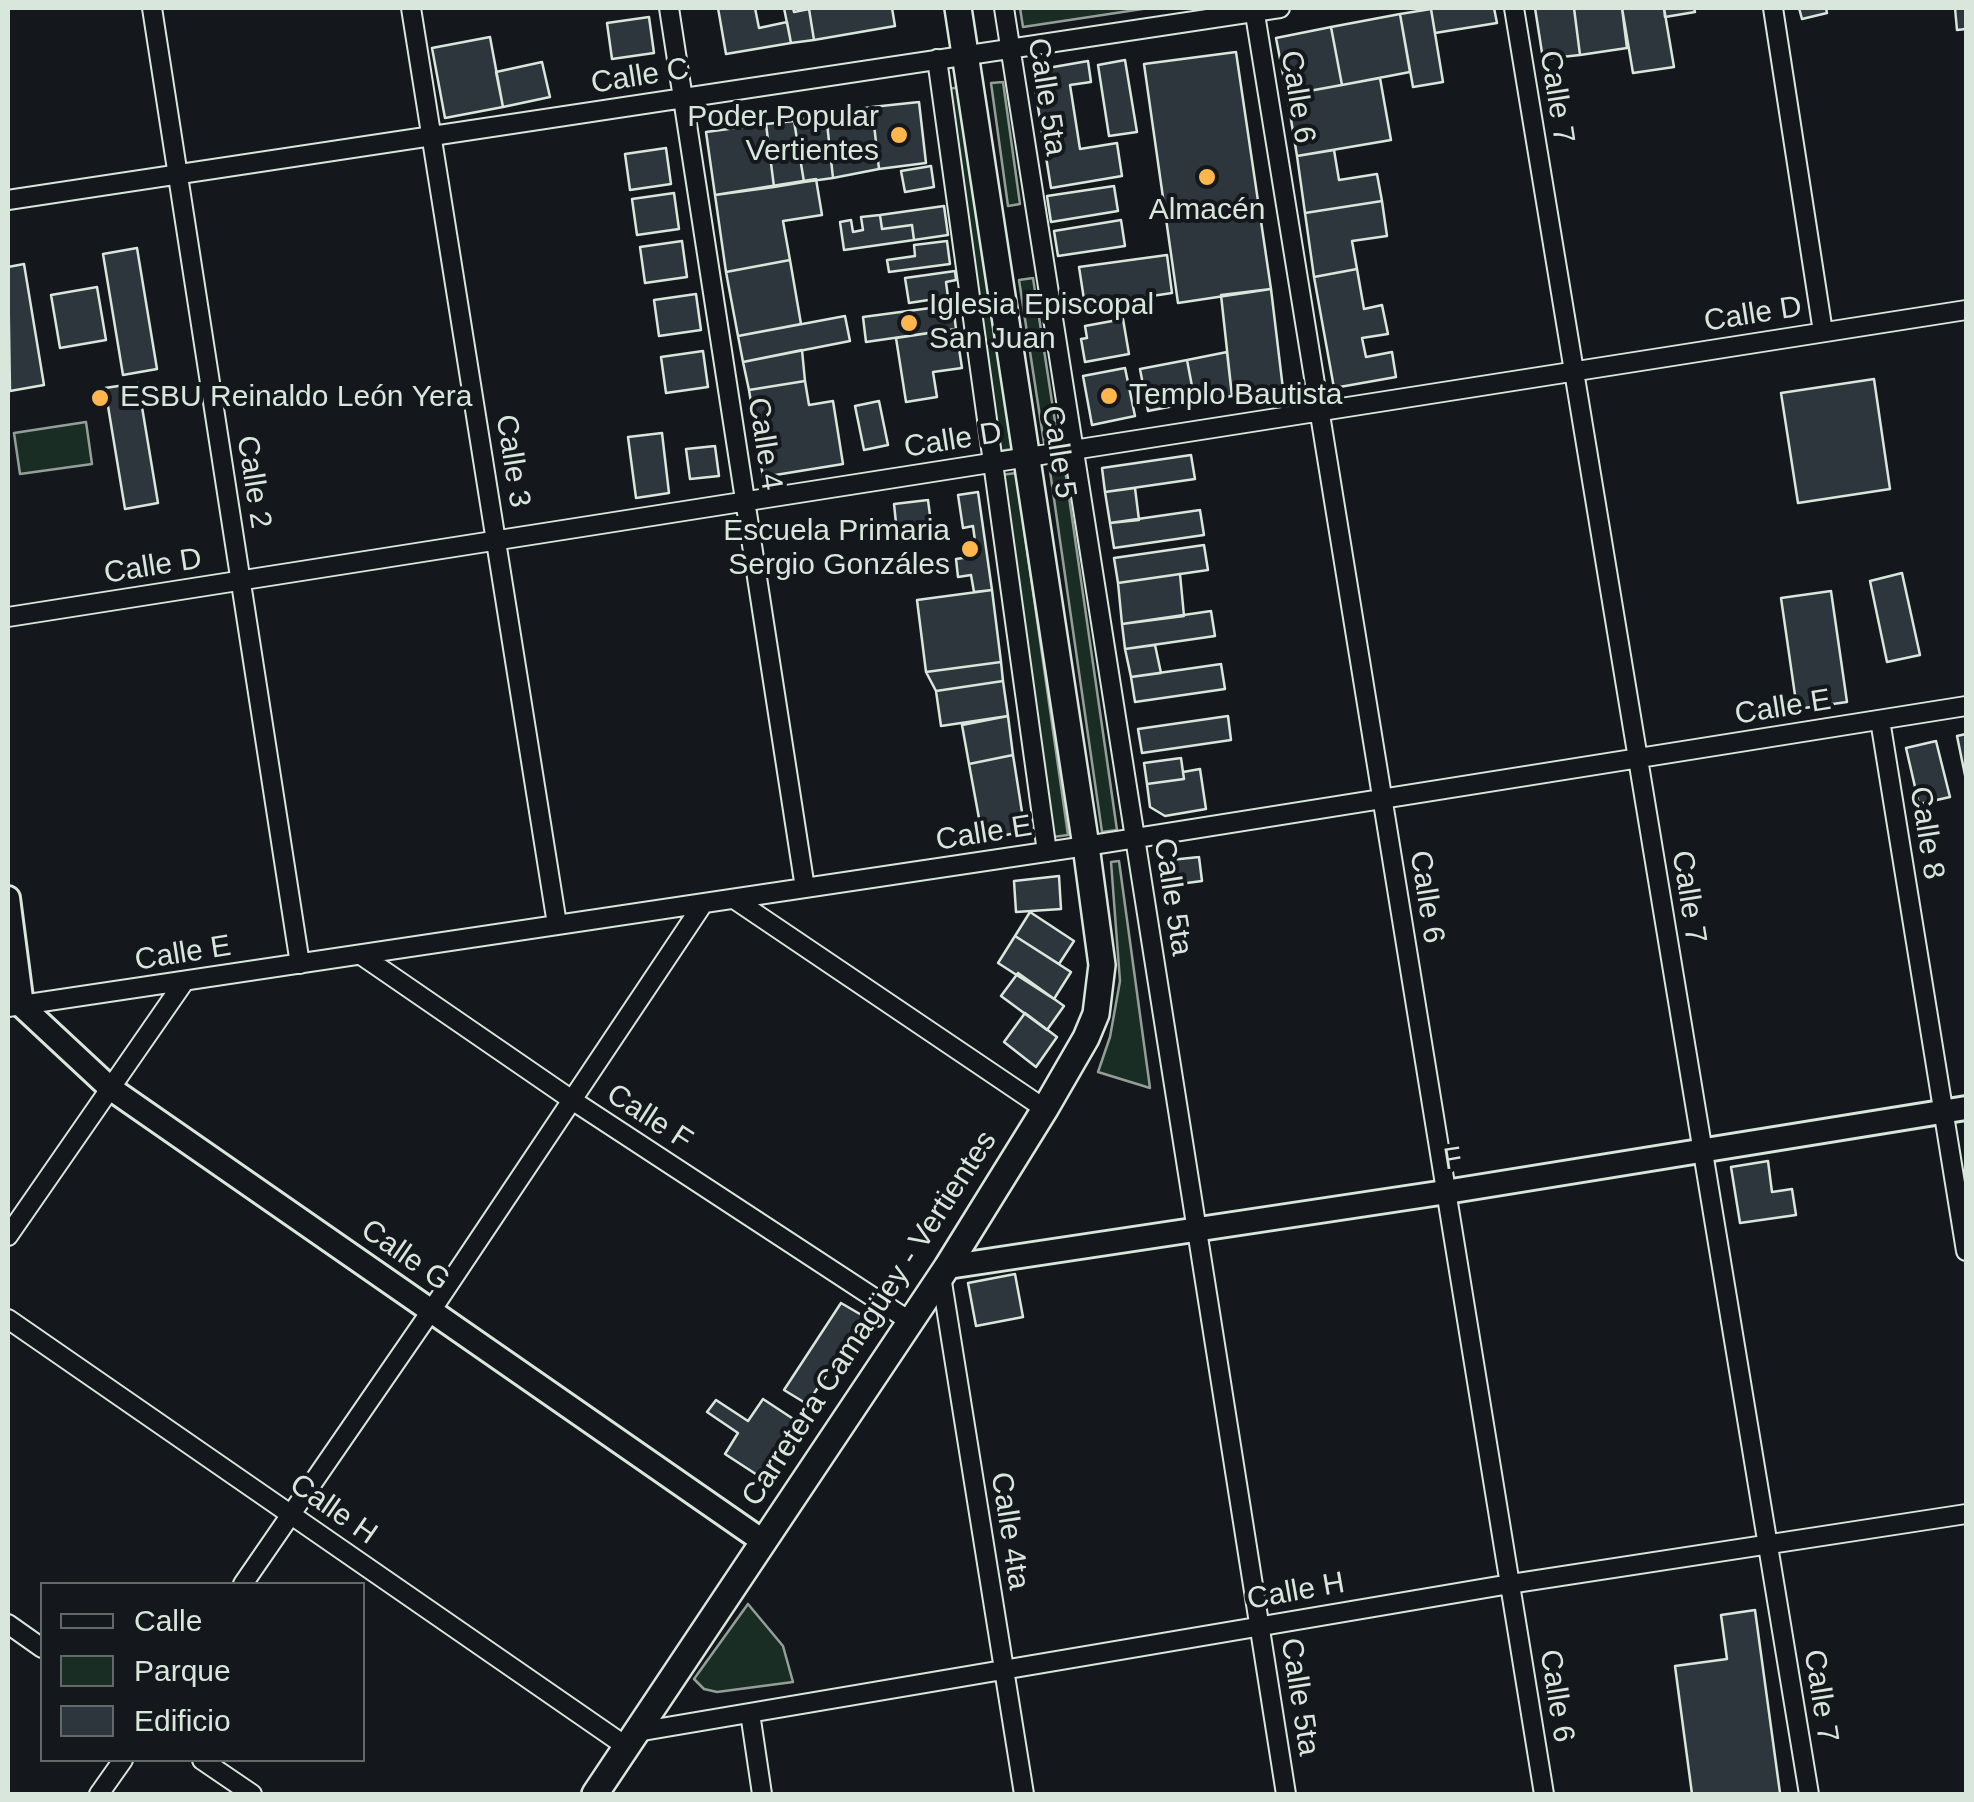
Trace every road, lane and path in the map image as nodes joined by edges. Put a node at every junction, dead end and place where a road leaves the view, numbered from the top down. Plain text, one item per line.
1 (152, 8) edge
2 (411, 8) edge
3 (669, 8) edge
4 (958, 8) edge
5 (1004, 8) edge
6 (1280, 8) edge
7 (1514, 8) edge
8 (1772, 8) edge
9 (1254, 9) edge
10 (1010, 48) junction
11 (965, 55) junction
12 (937, 59) junction
13 (683, 98) junction
14 (432, 136) junction
15 (178, 174) junction
16 (8, 200) edge
17 (1966, 310) edge
18 (1823, 332) junction
19 (1574, 370) junction
20 (1320, 410) junction
21 (1074, 450) junction
22 (1026, 457) junction
23 (991, 463) junction
24 (746, 502) junction
25 (496, 538) junction
26 (241, 581) junction
27 (8, 617) edge
28 (1966, 706) edge
29 (1880, 720) junction
30 (1638, 759) junction
31 (1383, 800) junction
32 (1135, 838) junction
33 (1086, 846) junction
34 (1047, 852) junction
35 (806, 888) junction
36 (8, 898) edge
37 (734, 899) junction
38 (703, 904) junction
39 (558, 924) junction
40 (361, 955) junction
41 (300, 964) junction
42 (184, 982) junction
43 (15, 1006) edge
44 (110, 1088) junction
45 (572, 1100) junction
46 (1045, 1108) junction
47 (1955, 1109) edge
48 (1702, 1150) junction
49 (1446, 1192) junction
50 (1197, 1229) junction
51 (8, 1236) edge
52 (1966, 1251) edge
53 (944, 1272) junction
54 (431, 1311) junction
55 (8, 1319) edge
56 (911, 1322) junction
57 (291, 1514) junction
58 (1966, 1514) edge
59 (764, 1542) junction
60 (1768, 1547) junction
61 (244, 1582) edge
62 (1510, 1584) junction
63 (8, 1624) edge
64 (1260, 1626) junction
65 (40, 1647) edge
66 (1003, 1670) junction
67 (750, 1713) junction
68 (632, 1739) junction
69 (122, 1762) edge
70 (205, 1762) edge
71 (99, 1794) edge
72 (252, 1794) edge
73 (595, 1794) edge
74 (762, 1794) edge
75 (1024, 1794) edge
76 (1286, 1794) edge
77 (1544, 1794) edge
78 (1808, 1794) edge

1 - 15 street, Calle 2
2 - 14 street, Calle 3
3 - 13 street, Calle 4
4 - 11 main road, Calle 5
5 - 10 street, Calle 5ta
6 - 9 street, Calle C
7 - 19 street, Calle 7
8 - 18 street
9 - 10 street, Calle C
9 - 20 street, Calle 6
10 - 11 street, Calle C
10 - 21 street, Calle 5ta
11 - 12 street, Calle C
11 - 22 main road, Calle 5
12 - 13 street, Calle C
12 - 23 street
13 - 14 street, Calle C
13 - 24 street, Calle 4
14 - 15 street, Calle C
14 - 25 street, Calle 3
15 - 16 street, Calle C
15 - 26 street, Calle 2
17 - 18 street, Calle D
18 - 19 street, Calle D
19 - 20 street, Calle D
19 - 30 street, Calle 7
20 - 21 street, Calle D
20 - 31 street, Calle 6
21 - 22 street, Calle D
21 - 32 street, Calle 5ta
22 - 23 street, Calle D
22 - 33 main road, Calle 5
23 - 24 street, Calle D
23 - 34 street
24 - 25 street, Calle D
24 - 35 street, Calle 4
25 - 26 street, Calle D
25 - 39 street, Calle 3
26 - 27 street, Calle D
26 - 41 street, Calle 2
28 - 29 street, Calle E
29 - 30 street, Calle E
29 - 47 street, Calle 8
30 - 31 street, Calle E
30 - 48 street, Calle 7
31 - 32 street, Calle E
31 - 49 street, Calle 6
32 - 33 street, Calle E
32 - 50 street, Calle 5ta
33 - 34 street, Calle E
33 - 46 main road, Carretera Camagüey - Vertientes
34 - 35 street, Calle E
35 - 37 street, Calle E
36 - 43 street
37 - 38 street, Calle E
37 - 46 street
38 - 39 street, Calle E
38 - 45 street
39 - 40 street, Calle E
40 - 41 street, Calle E
40 - 45 street, Calle F
41 - 42 street, Calle E
42 - 43 street, Calle E
42 - 44 street
43 - 44 street, Calle G
44 - 51 street
44 - 54 street, Calle G
45 - 54 street
45 - 56 street, Calle F
46 - 53 main road, Carretera Camagüey - Vertientes
47 - 48 street, F
47 - 52 street, Calle 8
48 - 49 street, F
48 - 60 street, Calle 7
49 - 50 street, F
49 - 62 street, Calle 6
50 - 53 street, F
50 - 64 street, Calle 5ta
53 - 56 main road, Carretera Camagüey - Vertientes
53 - 66 street, Calle 4ta
54 - 57 street
54 - 59 street, Calle G
55 - 57 street, Calle H
56 - 59 main road, Carretera Camagüey - Vertientes
57 - 61 street
57 - 68 street, Calle H
58 - 60 street, Calle H
59 - 68 main road, Carretera Camagüey - Vertientes
60 - 62 street, Calle H
60 - 78 street, Calle 7
62 - 64 street, Calle H
62 - 77 street, Calle 6
63 - 65 street
64 - 66 street, Calle H
64 - 76 street, Calle 5ta
66 - 67 street, Calle H
66 - 75 street, Calle 4ta
67 - 68 street, Calle H
67 - 74 street
68 - 73 main road, Carretera Camagüey - Vertientes
69 - 71 street
70 - 72 street

